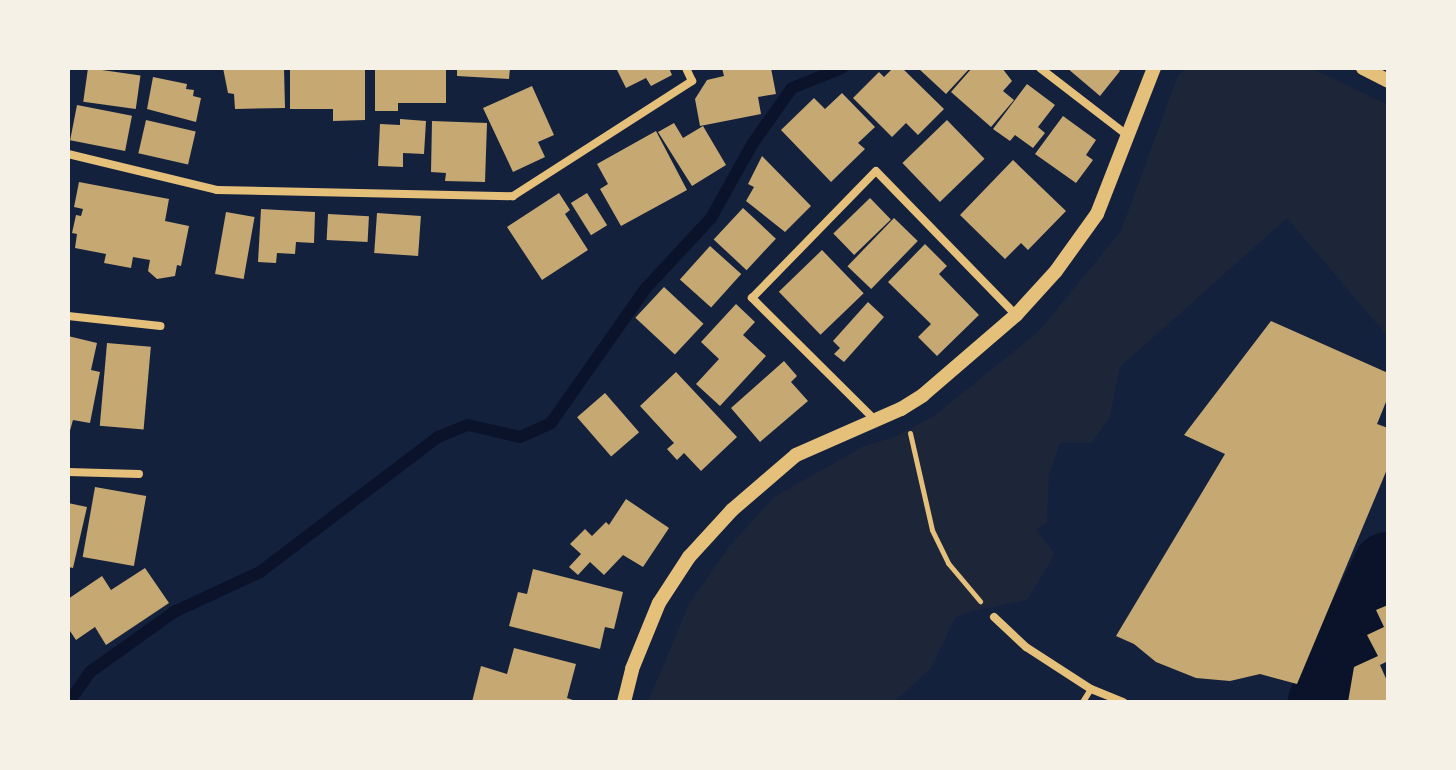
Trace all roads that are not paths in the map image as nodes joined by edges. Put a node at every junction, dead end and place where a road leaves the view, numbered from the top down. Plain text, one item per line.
1 (686, 68) edge
2 (1040, 68) edge
3 (1154, 68) edge
4 (1363, 68) edge
5 (1388, 81) edge
6 (1127, 135) junction
7 (68, 154) edge
8 (1016, 315) junction
9 (68, 316) edge
10 (160, 326) dead end
11 (876, 421) junction
12 (68, 472) edge
13 (139, 474) dead end
14 (994, 617) dead end
15 (1091, 689) junction
16 (624, 702) edge
17 (1083, 702) edge
18 (1123, 702) edge

1 - 7 street
2 - 6 street
3 - 6 street
4 - 5 street
6 - 8 street
8 - 11 street
8 - 11 street
9 - 10 street
11 - 16 street
12 - 13 street
14 - 15 street
15 - 17 lane
15 - 18 street

